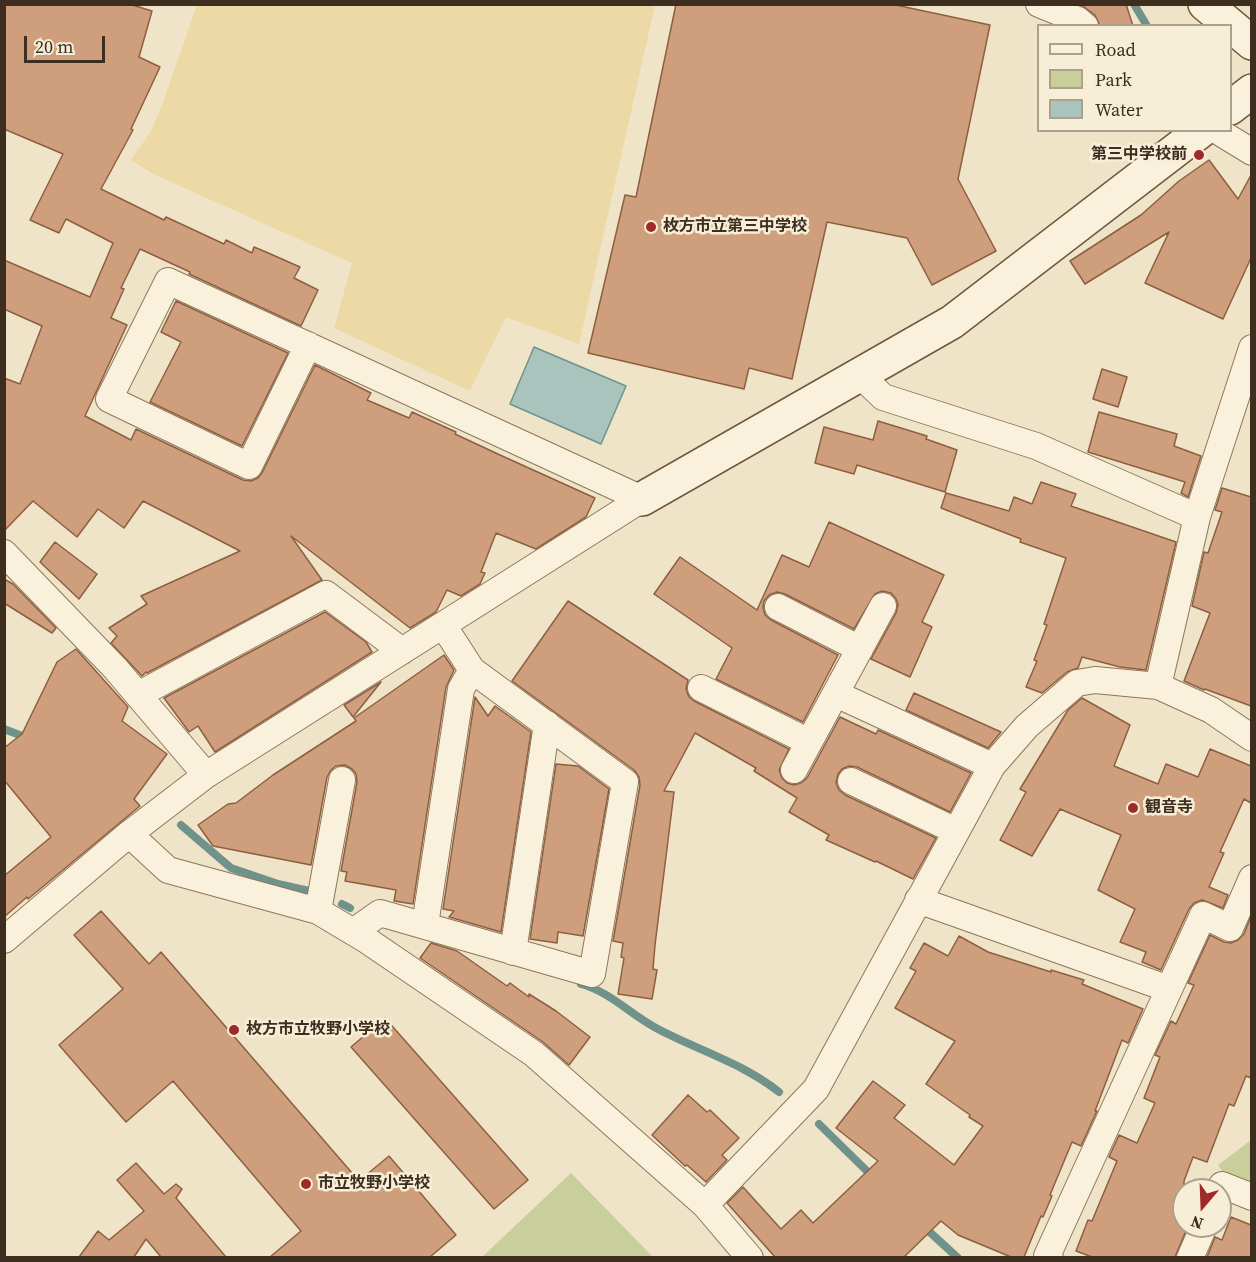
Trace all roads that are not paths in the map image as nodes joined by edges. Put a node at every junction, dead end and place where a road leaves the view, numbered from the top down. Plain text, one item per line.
1 (1039, 4) edge
2 (1205, 4) edge
3 (1083, 24) edge
4 (1229, 24) edge
5 (1232, 27) edge
6 (1251, 43) edge
7 (1251, 91) edge
8 (1232, 106) edge
9 (1199, 132) edge
10 (1219, 132) edge
11 (1251, 152) edge
12 (308, 345) junction
13 (1251, 348) edge
14 (860, 375) junction
15 (642, 499) junction
16 (1197, 517) junction
17 (4, 553) edge
18 (883, 606) dead end
19 (778, 607) dead end
20 (443, 625) junction
21 (860, 649) junction
22 (402, 651) junction
23 (472, 670) junction
24 (1158, 686) junction
25 (701, 688) dead end
26 (836, 694) junction
27 (138, 695) junction
28 (546, 724) junction
29 (1251, 738) edge
30 (809, 742) junction
31 (992, 766) junction
32 (794, 771) dead end
33 (206, 775) junction
34 (342, 780) dead end
35 (851, 781) dead end
36 (956, 831) junction
37 (129, 834) junction
38 (1251, 878) edge
39 (918, 900) junction
40 (318, 911) junction
41 (425, 925) junction
42 (353, 932) junction
43 (4, 940) edge
44 (513, 952) junction
45 (1169, 989) junction
46 (1232, 1189) edge
47 (1251, 1197) edge
48 (705, 1205) junction
49 (1199, 1238) edge
50 (750, 1257) edge
51 (1050, 1257) edge
52 (1190, 1257) edge

1 - 3 street
2 - 4 street
5 - 6 street
7 - 8 street
9 - 14 street
10 - 11 street
12 - 12 street
12 - 15 street
13 - 16 street
14 - 15 street
14 - 16 street
15 - 20 street
16 - 24 street
17 - 27 street
18 - 21 street
19 - 21 street
20 - 22 street
20 - 23 street
21 - 26 street
22 - 27 street
22 - 33 street
23 - 28 street
23 - 41 street
24 - 29 street
24 - 31 street
25 - 30 street
26 - 30 street
26 - 31 street
27 - 33 street
28 - 44 street
28 - 44 street
30 - 32 street
31 - 36 street
33 - 37 street
34 - 40 street
35 - 36 street
36 - 39 street
37 - 40 street
37 - 43 street
38 - 45 street
39 - 45 street
39 - 48 street
40 - 42 street
41 - 42 street
41 - 44 street
42 - 48 street
45 - 51 street
46 - 47 street
48 - 50 street
49 - 52 street

